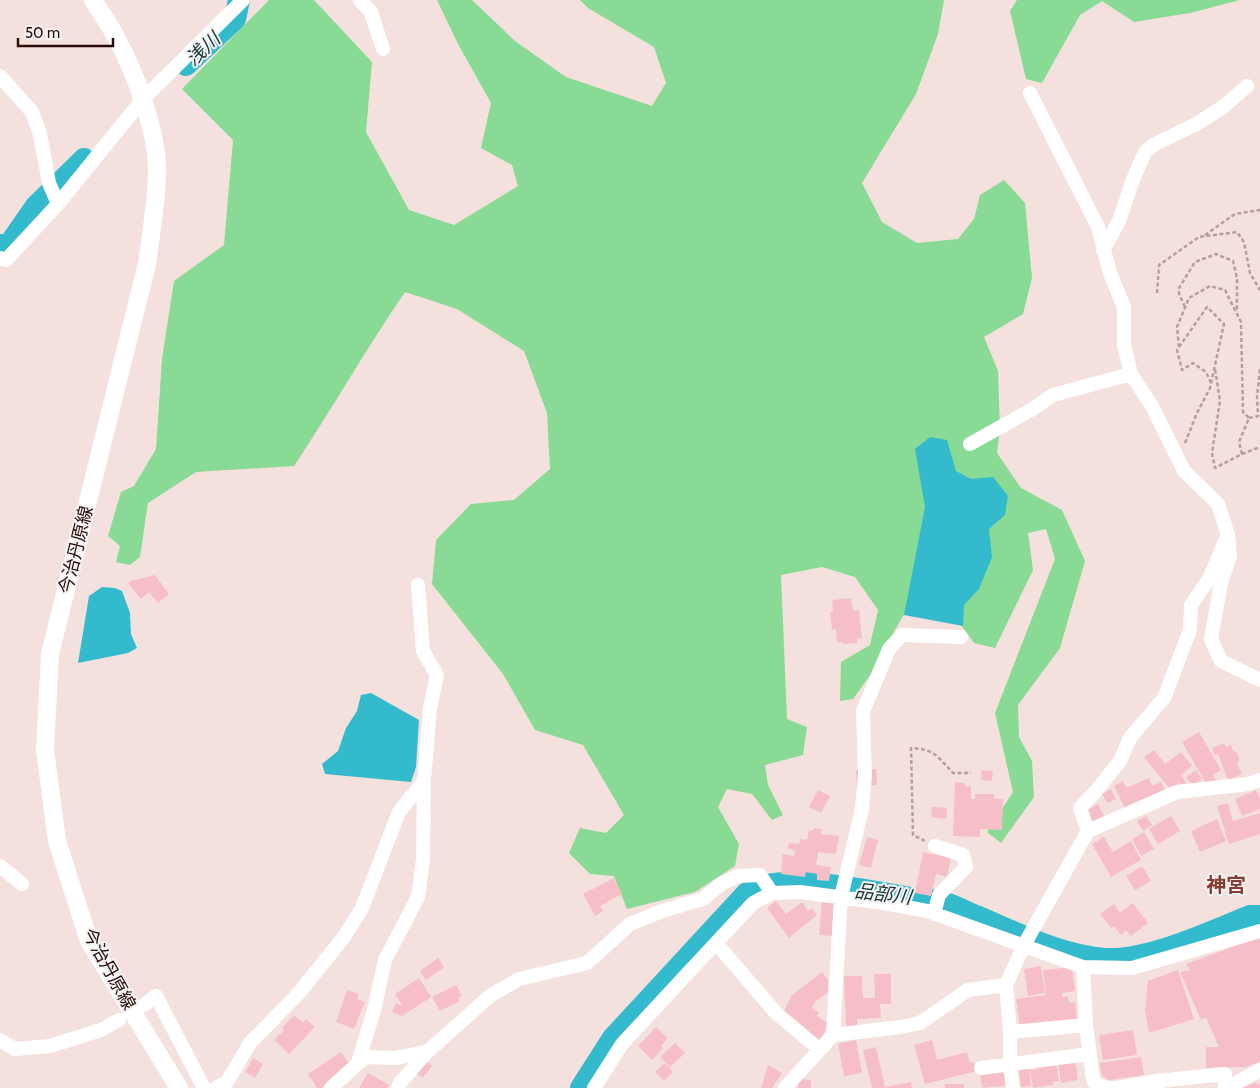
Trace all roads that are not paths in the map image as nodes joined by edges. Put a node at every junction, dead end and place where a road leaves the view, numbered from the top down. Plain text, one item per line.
1 (93, 0) edge
2 (243, 0) edge
3 (360, 0) edge
4 (382, 49) dead end
5 (0, 76) edge
6 (1247, 86) dead end
7 (1030, 93) dead end
8 (143, 98) junction
9 (58, 204) junction
10 (1103, 250) junction
11 (0, 258) edge
12 (1131, 374) junction
13 (970, 444) dead end
14 (1228, 535) junction
15 (418, 585) dead end
16 (961, 637) dead end
17 (1260, 680) edge
18 (424, 780) junction
19 (1260, 780) edge
20 (1088, 831) junction
21 (935, 846) road end
22 (0, 866) edge
23 (22, 884) dead end
24 (772, 893) junction
25 (841, 897) junction
26 (934, 914) junction
27 (1260, 931) edge
28 (716, 943) junction
29 (1024, 945) junction
30 (1084, 967) junction
31 (1006, 985) junction
32 (144, 1005) dead end
33 (119, 1020) dead end
34 (1086, 1025) junction
35 (1010, 1032) junction
36 (833, 1034) junction
37 (3, 1046) edge
38 (819, 1049) junction
39 (427, 1052) junction
40 (1089, 1054) junction
41 (358, 1063) junction
42 (1010, 1065) junction
43 (981, 1068) dead end
44 (1260, 1070) edge
45 (1157, 1084) edge
46 (179, 1088) edge
47 (204, 1088) edge
48 (216, 1088) edge
49 (331, 1088) edge
50 (398, 1088) edge
51 (594, 1088) edge
52 (785, 1088) edge
53 (1013, 1088) edge
54 (1117, 1088) edge
55 (1225, 1088) edge
56 (1232, 1088) edge

1 - 8 main road, 今治丹原線
2 - 8 street
3 - 4 street
5 - 9 street
6 - 10 street
7 - 10 street
8 - 9 street
8 - 46 main road, 今治丹原線
9 - 11 street
10 - 12 street
12 - 13 street
12 - 14 street
14 - 17 street
14 - 20 street
15 - 18 street
16 - 25 street
18 - 41 street
18 - 48 street
19 - 20 street
20 - 29 street
21 - 26 street
22 - 23 street
24 - 25 street
24 - 28 street
24 - 39 street
25 - 26 street
25 - 36 street
26 - 29 street
27 - 30 street
28 - 38 street
28 - 51 street
29 - 30 street
29 - 31 street
30 - 34 street
31 - 35 street
31 - 36 street
32 - 47 street
33 - 37 street
34 - 35 street
34 - 40 street
35 - 42 street
36 - 38 street
38 - 52 street
39 - 41 street
39 - 50 street
40 - 42 street
40 - 54 street
41 - 49 street
42 - 43 street
42 - 53 street
44 - 56 street
45 - 54 street
45 - 55 street

